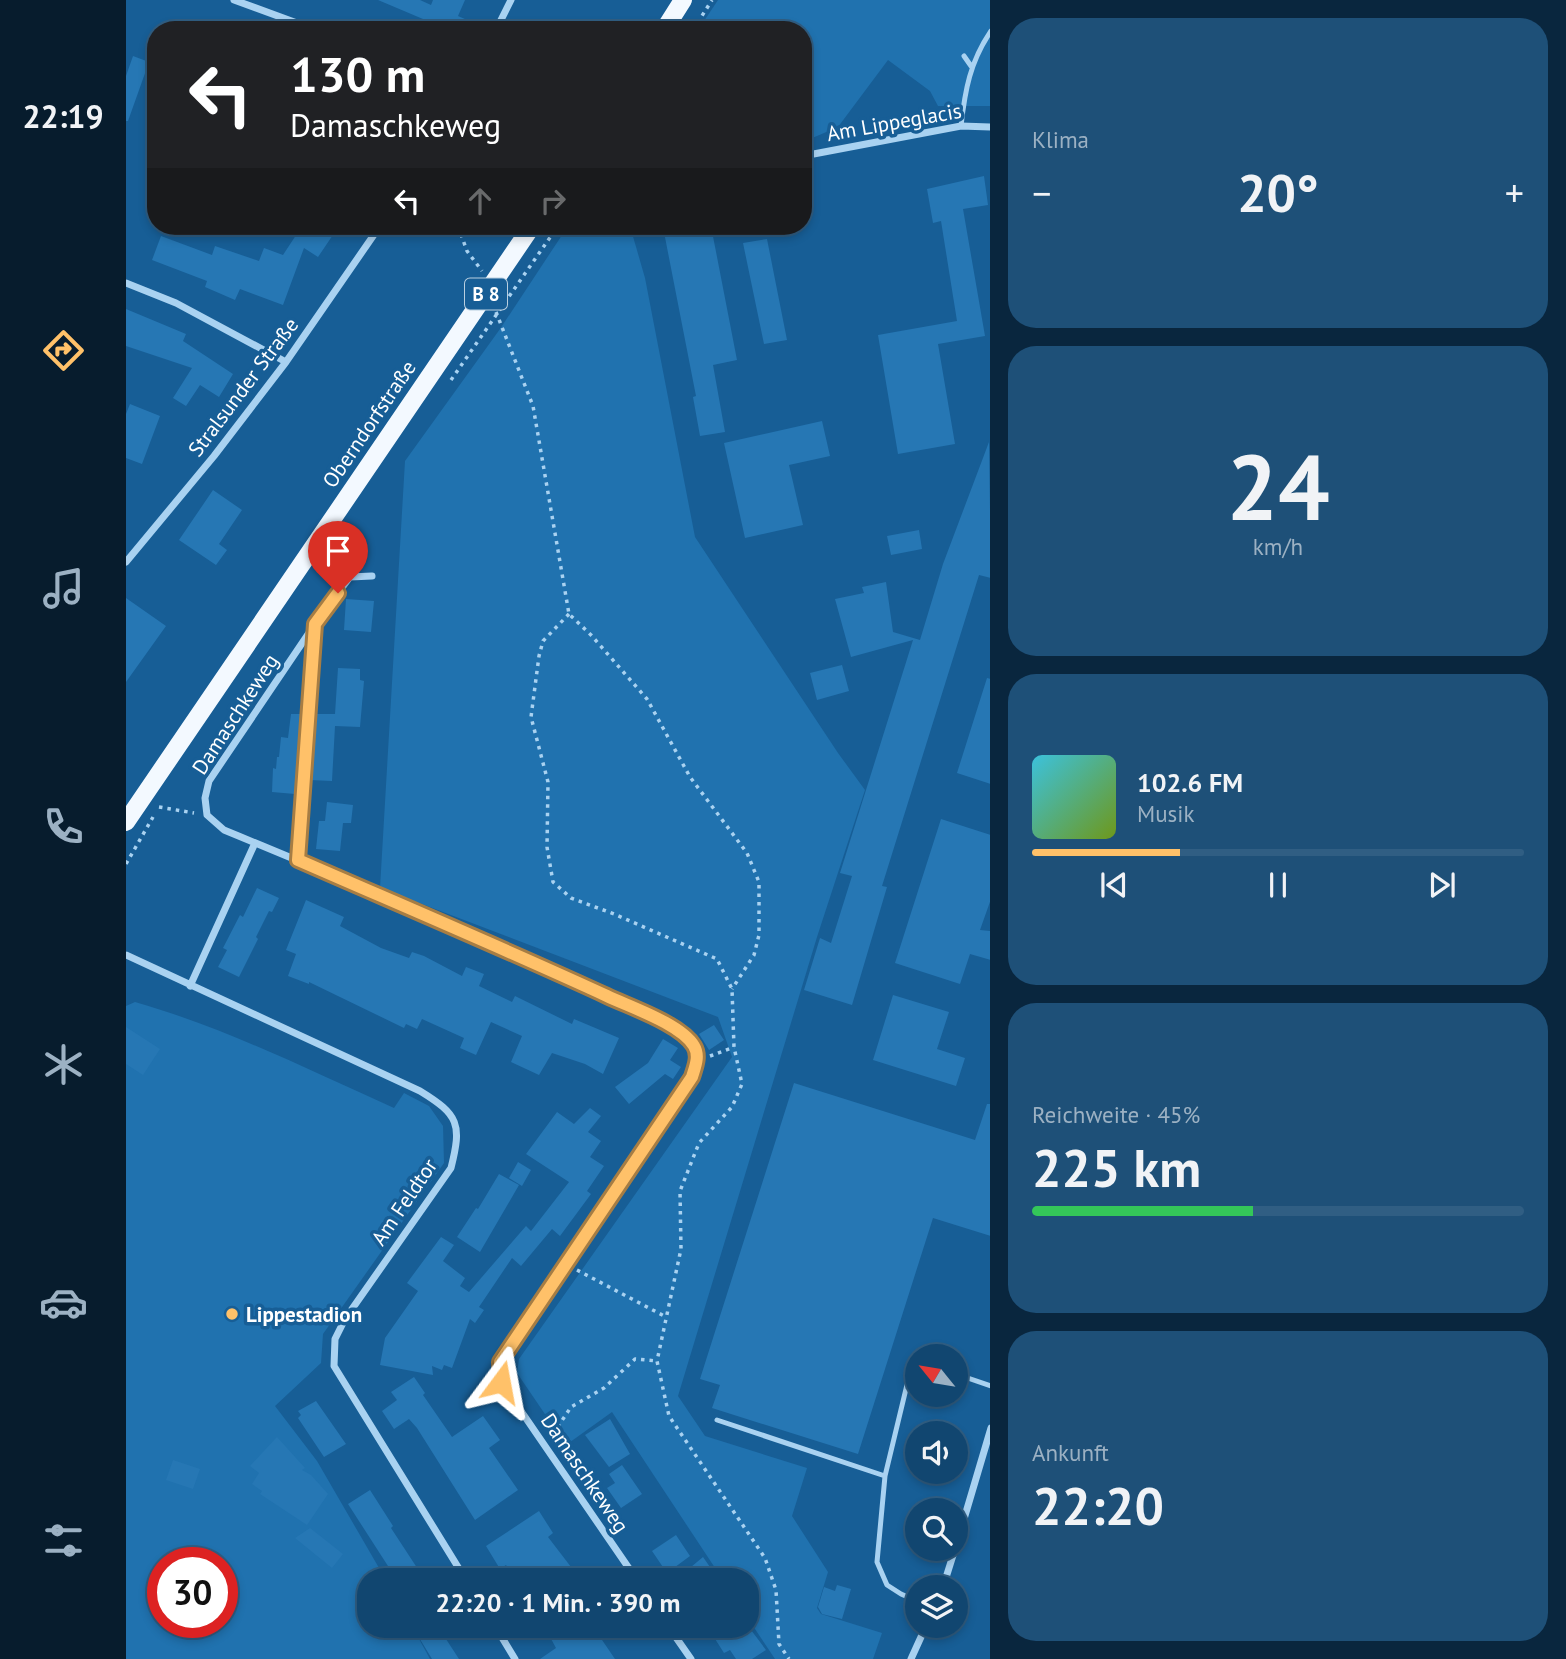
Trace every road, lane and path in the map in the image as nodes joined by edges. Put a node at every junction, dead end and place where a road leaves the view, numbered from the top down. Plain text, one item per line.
1 (234, 0) edge
2 (511, 0) edge
3 (683, 0) edge
4 (712, 0) edge
5 (291, 21) edge
6 (500, 21) edge
7 (670, 21) edge
8 (699, 21) edge
9 (990, 31) edge
10 (964, 57) dead end
11 (971, 66) junction
12 (961, 126) junction
13 (990, 127) edge
14 (812, 154) edge
15 (374, 235) edge
16 (461, 235) edge
17 (527, 235) edge
18 (126, 283) edge
19 (488, 290) junction
20 (286, 362) junction
21 (127, 559) edge
22 (372, 576) dead end
23 (315, 624) junction
24 (159, 807) dead end
25 (207, 815) junction
26 (126, 821) edge
27 (255, 843) junction
28 (298, 860) junction
29 (126, 956) edge
30 (190, 986) junction
31 (732, 989) dead end
32 (734, 1047) dead end
33 (698, 1060) junction
34 (582, 1272) dead end
35 (666, 1318) dead end
36 (657, 1361) dead end
37 (968, 1378) edge
38 (990, 1386) edge
39 (905, 1393) edge
40 (717, 1420) dead end
41 (990, 1428) edge
42 (544, 1446) junction
43 (885, 1476) junction
44 (968, 1503) edge
45 (459, 1568) edge
46 (629, 1568) edge
47 (905, 1596) edge
48 (502, 1638) edge
49 (676, 1638) edge
50 (921, 1638) edge
51 (515, 1659) edge
52 (691, 1659) edge
53 (911, 1659) edge

1 - 5 street
2 - 6 street
3 - 7 main road
4 - 8 path
9 - 11 lane
10 - 11 lane
11 - 12 lane
12 - 13 street, Am Lippeglacis
12 - 14 street, Am Lippeglacis
15 - 20 street, Stralsunder Straße
16 - 19 path
17 - 19 main road, Oberndorfstraße / B 8
18 - 20 street
19 - 26 main road, Oberndorfstraße / B 8
19 - 31 path
20 - 21 street, Stralsunder Straße
22 - 23 street, Damaschkeweg
23 - 25 street, Damaschkeweg
23 - 28 street, Damaschkeweg
24 - 25 path
25 - 27 street
27 - 28 street
27 - 30 street
28 - 33 street
29 - 30 street, Am Feldtor
30 - 45 street, Am Feldtor
32 - 33 path
33 - 42 street, Damaschkeweg
34 - 35 path
36 - 42 path
37 - 38 lane
39 - 43 lane
40 - 43 lane
41 - 44 street
42 - 46 street, Damaschkeweg
43 - 47 lane
48 - 51 street
49 - 52 street
50 - 53 street

